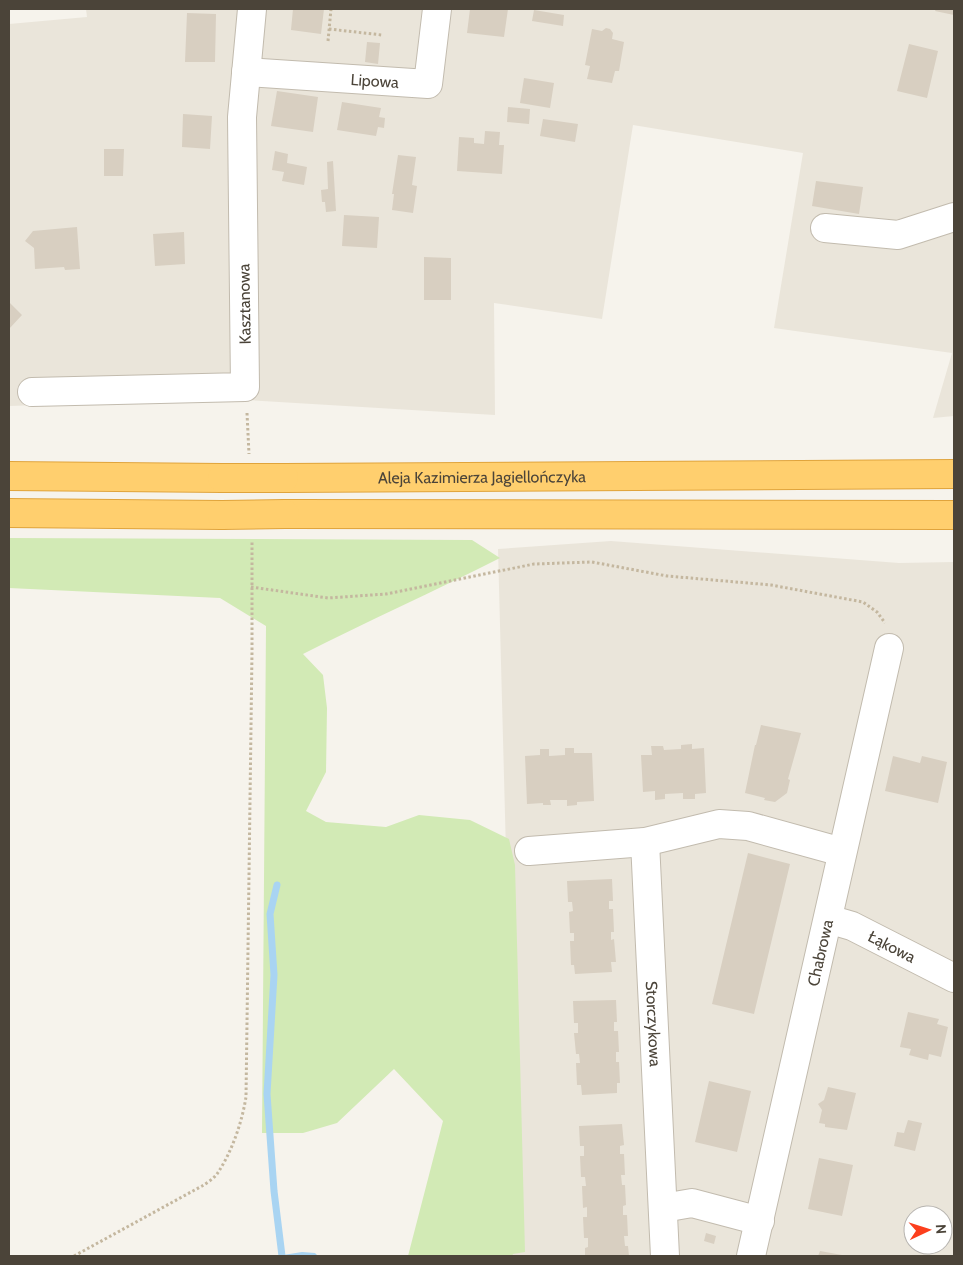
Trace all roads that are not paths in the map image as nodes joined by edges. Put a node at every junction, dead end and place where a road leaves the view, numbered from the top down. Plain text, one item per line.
1 (252, 9) edge
2 (437, 9) edge
3 (246, 72) junction
4 (954, 217) edge
5 (825, 228) dead end
6 (32, 392) dead end
7 (954, 474) edge
8 (9, 476) edge
9 (9, 513) edge
10 (954, 515) edge
11 (889, 648) road end
12 (645, 842) junction
13 (529, 851) dead end
14 (842, 852) junction
15 (828, 919) junction
16 (954, 978) edge
17 (663, 1208) junction
18 (760, 1221) junction
19 (665, 1256) edge
20 (752, 1256) edge

1 - 3 street, Kasztanowa
2 - 3 street, Lipowa
3 - 6 street, Kasztanowa
4 - 5 street
7 - 8 highway, Aleja Kazimierza Jagiellończyka, bridge
9 - 10 highway, bridge
11 - 14 street, Chabrowa
12 - 13 street
12 - 14 street
12 - 17 street, Storczykowa
14 - 15 street, Chabrowa
15 - 16 street, Łąkowa
15 - 18 street, Chabrowa
17 - 18 street
17 - 19 street, Storczykowa
18 - 20 street, Chabrowa

